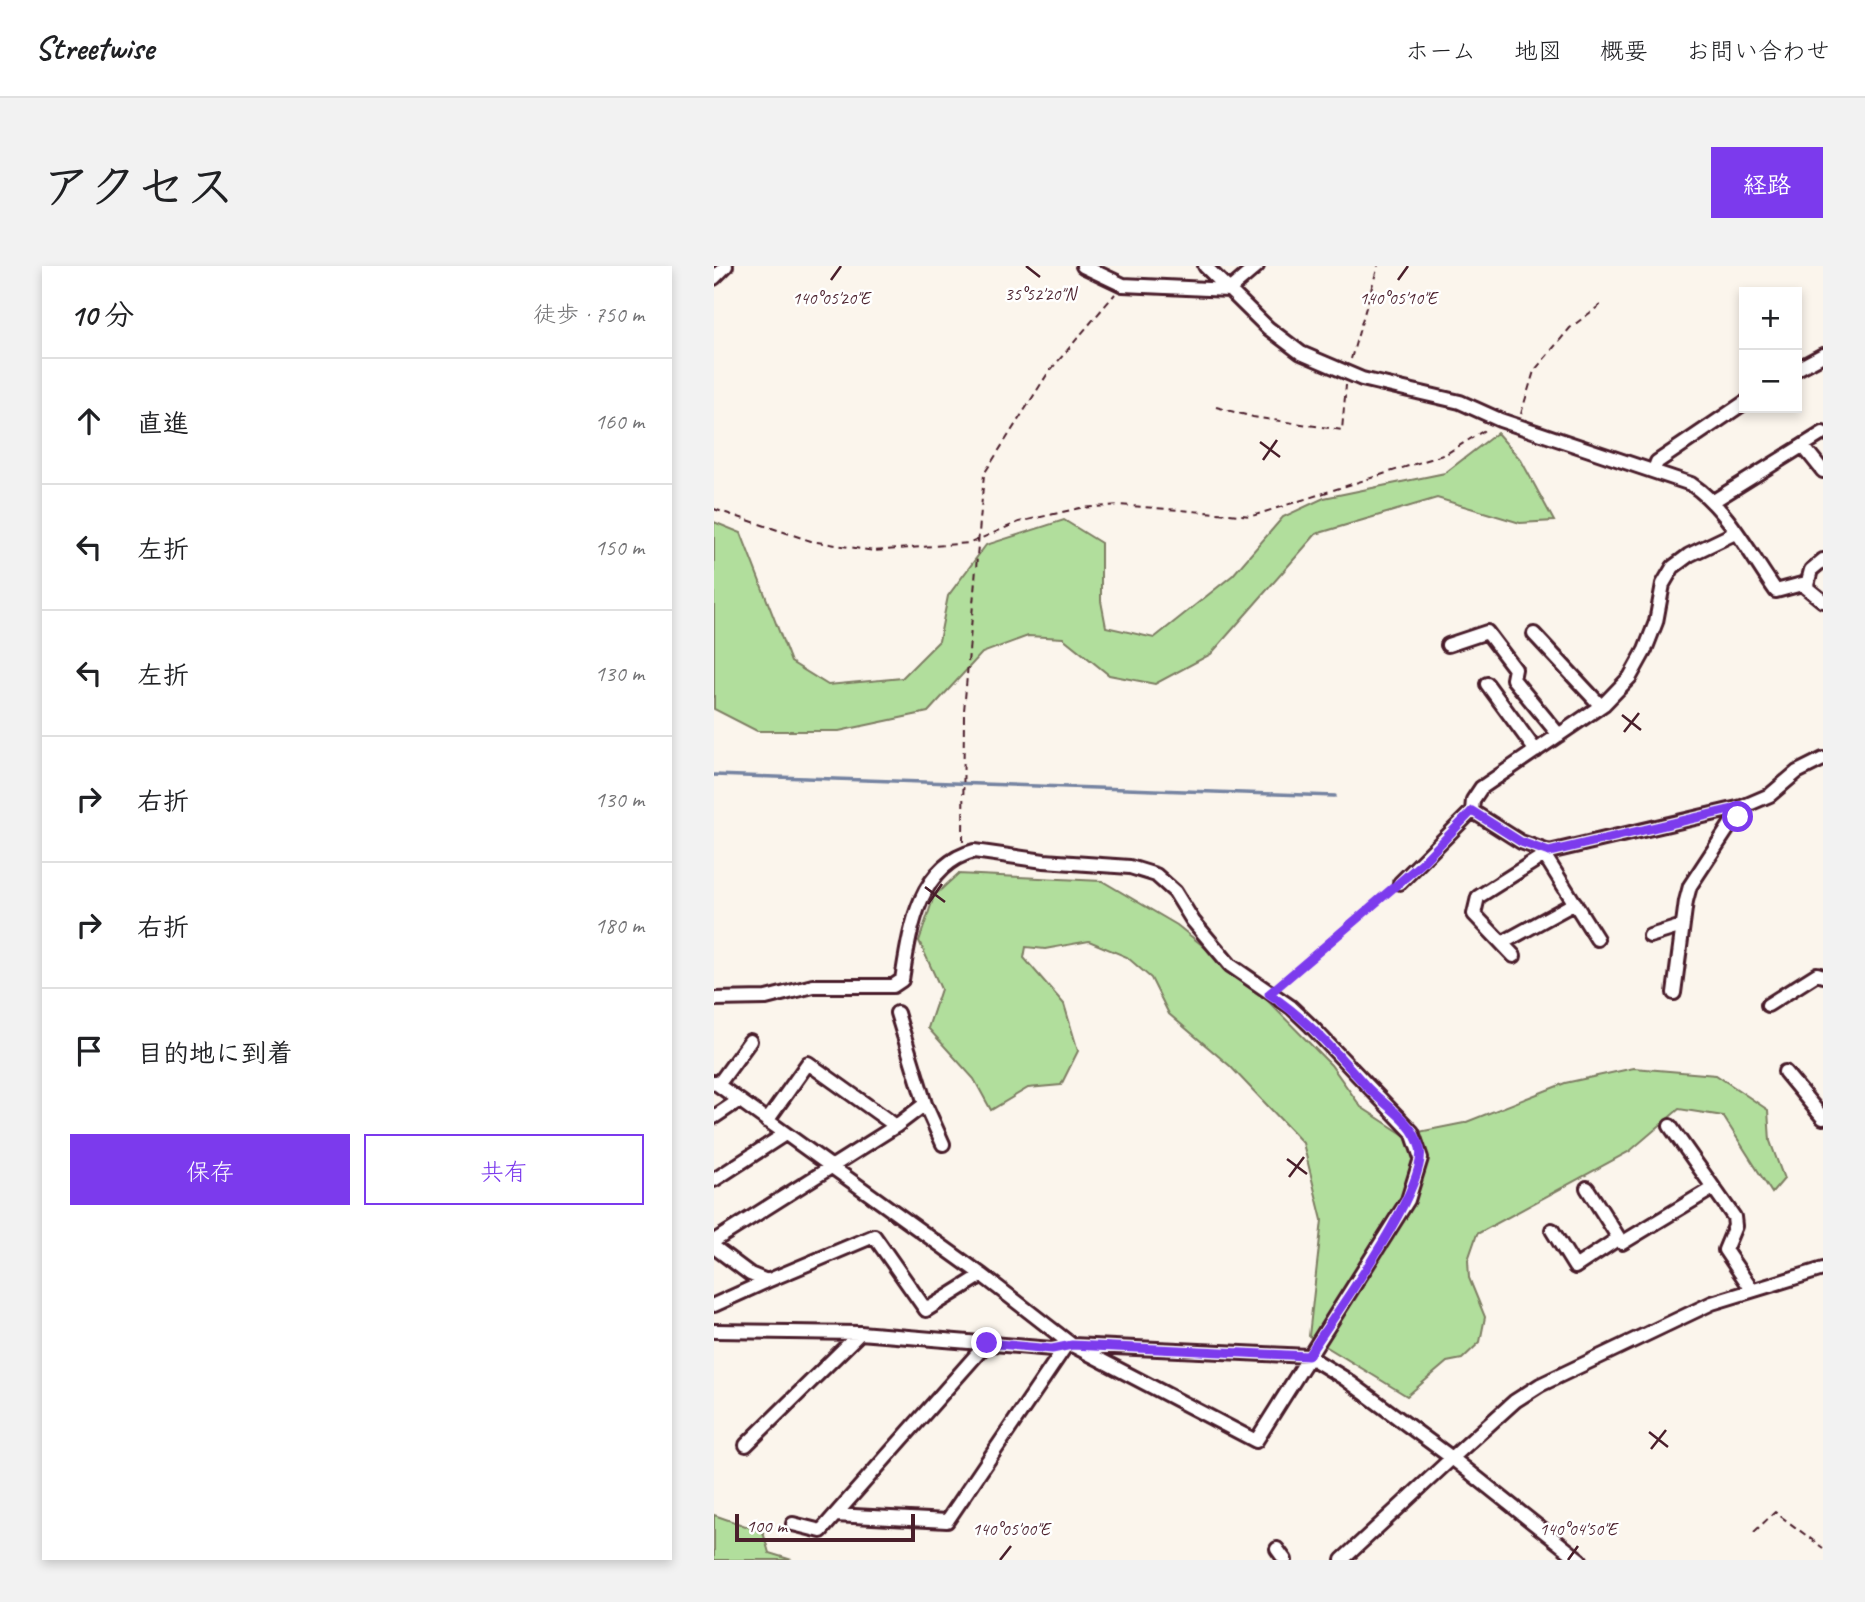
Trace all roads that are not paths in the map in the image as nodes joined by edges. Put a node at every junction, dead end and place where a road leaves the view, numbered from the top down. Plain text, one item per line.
1 (726, 266) edge
2 (1083, 266) edge
3 (1205, 266) edge
4 (1256, 266) edge
5 (714, 278) edge
6 (1229, 290) junction
7 (1823, 355) edge
8 (1802, 366) edge
9 (1739, 406) edge
10 (1823, 433) edge
11 (1803, 446) junction
12 (1654, 470) junction
13 (1823, 471) edge
14 (1712, 502) junction
15 (1735, 533) junction
16 (1823, 559) edge
17 (1807, 585) junction
18 (1823, 601) edge
19 (1534, 634) dead end
20 (1448, 645) dead end
21 (1487, 684) dead end
22 (1601, 706) junction
23 (1559, 735) junction
24 (1536, 751) junction
25 (1823, 759) edge
26 (1742, 807) junction
27 (1472, 811) junction
28 (1547, 854) junction
29 (1400, 883) road end
30 (1575, 903) junction
31 (1682, 926) junction
32 (1650, 936) dead end
33 (1597, 939) dead end
34 (1502, 943) junction
35 (1514, 956) dead end
36 (1823, 976) edge
37 (1674, 993) dead end
38 (714, 999) edge
39 (1768, 1004) dead end
40 (897, 1013) dead end
41 (750, 1041) dead end
42 (1785, 1072) dead end
43 (716, 1084) edge
44 (738, 1101) junction
45 (925, 1104) junction
46 (714, 1117) edge
47 (1823, 1118) edge
48 (767, 1121) junction
49 (896, 1126) junction
50 (1670, 1126) dead end
51 (785, 1134) junction
52 (943, 1144) dead end
53 (831, 1166) junction
54 (714, 1180) edge
55 (1587, 1188) dead end
56 (1713, 1188) junction
57 (1552, 1230) dead end
58 (1619, 1238) junction
59 (714, 1241) edge
60 (714, 1247) edge
61 (1823, 1269) edge
62 (982, 1275) junction
63 (767, 1281) junction
64 (1752, 1290) junction
65 (714, 1306) edge
66 (714, 1331) edge
67 (860, 1333) junction
68 (987, 1343) junction
69 (1069, 1346) junction
70 (1308, 1356) junction
71 (746, 1445) dead end
72 (1452, 1458) junction
73 (835, 1515) junction
74 (793, 1524) dead end
75 (1277, 1549) dead end
76 (1285, 1560) edge
77 (1342, 1560) edge
78 (1580, 1560) edge

1 - 5 street
2 - 6 street
3 - 6 street
4 - 6 street
6 - 12 street
7 - 8 street
9 - 12 street
10 - 11 street
11 - 13 street
11 - 14 street
12 - 14 street
14 - 15 street
15 - 17 street
15 - 22 street
16 - 17 street
17 - 18 street
19 - 22 street
20 - 23 street
21 - 24 street
22 - 23 street
23 - 24 street
24 - 27 street
25 - 26 street
26 - 28 street
26 - 31 street
27 - 28 street
27 - 29 street
28 - 30 street
28 - 34 street
30 - 33 street
30 - 34 street
31 - 32 street
31 - 37 street
34 - 35 street
36 - 39 street
38 - 70 street
40 - 45 street
41 - 43 street
42 - 47 street
43 - 44 street
44 - 46 street
44 - 48 street
45 - 49 street
45 - 52 street
48 - 49 street
48 - 51 street
49 - 53 street
50 - 56 street
51 - 53 street
51 - 54 street
53 - 59 street
53 - 62 street
55 - 58 street
56 - 58 street
56 - 64 street
57 - 58 street
60 - 63 street
61 - 64 street
62 - 63 street
62 - 69 street
63 - 65 street
64 - 72 street
66 - 67 street
67 - 68 street
67 - 71 street
68 - 69 street
68 - 73 street
69 - 70 street
69 - 70 street
69 - 73 street
70 - 72 street
72 - 77 street
72 - 78 street
73 - 74 street
75 - 76 street

